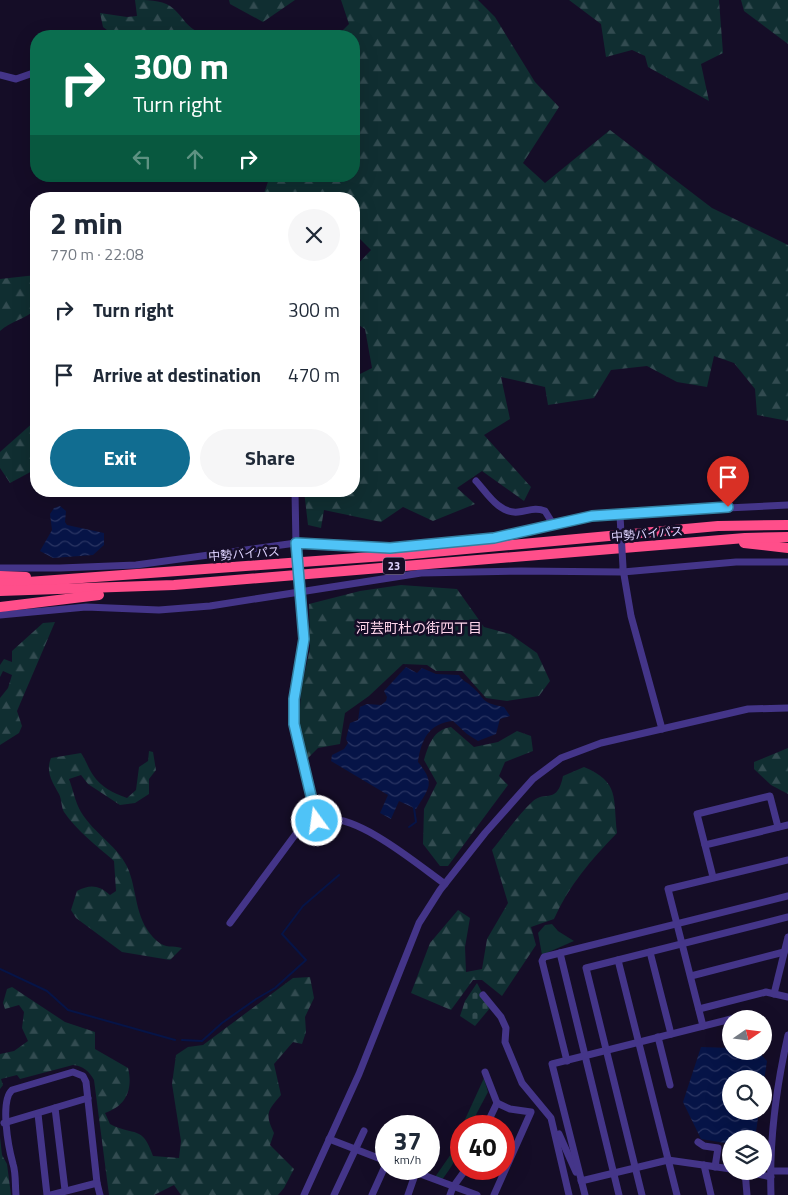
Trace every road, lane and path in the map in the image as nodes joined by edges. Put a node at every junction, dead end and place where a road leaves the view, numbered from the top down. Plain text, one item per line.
1 (30, 74) edge
2 (0, 75) edge
3 (476, 481) dead end
4 (295, 497) edge
5 (788, 506) edge
6 (620, 515) junction
7 (788, 518) edge
8 (553, 524) junction
9 (788, 525) edge
10 (718, 526) junction
11 (788, 537) edge
12 (714, 541) junction
13 (296, 545) junction
14 (788, 548) edge
15 (788, 562) edge
16 (0, 568) edge
17 (623, 569) junction
18 (0, 576) edge
19 (104, 576) junction
20 (0, 584) edge
21 (174, 585) junction
22 (299, 590) junction
23 (0, 591) edge
24 (0, 607) edge
25 (0, 616) edge
26 (788, 708) edge
27 (662, 729) junction
28 (317, 821) junction
29 (788, 825) edge
30 (778, 827) junction
31 (706, 845) junction
32 (788, 860) edge
33 (713, 877) junction
34 (445, 884) junction
35 (788, 896) edge
36 (788, 917) edge
37 (677, 922) junction
38 (230, 923) dead end
39 (788, 937) edge
40 (682, 944) junction
41 (650, 952) junction
42 (784, 952) junction
43 (560, 953) junction
44 (618, 960) junction
45 (691, 976) junction
46 (774, 994) junction
47 (483, 995) dead end
48 (788, 997) edge
49 (699, 1009) junction
50 (722, 1021) edge
51 (703, 1026) junction
52 (671, 1034) junction
53 (788, 1035) edge
54 (658, 1038) junction
55 (638, 1042) junction
56 (607, 1050) junction
57 (586, 1056) junction
58 (567, 1061) junction
59 (485, 1072) dead end
60 (670, 1085) dead end
61 (88, 1098) junction
62 (497, 1103) junction
63 (56, 1108) junction
64 (38, 1114) junction
65 (491, 1115) edge
66 (551, 1118) junction
67 (4, 1123) junction
68 (364, 1131) dead end
69 (329, 1139) junction
70 (698, 1142) dead end
71 (355, 1149) junction
72 (375, 1157) edge
73 (772, 1159) edge
74 (668, 1160) junction
75 (704, 1165) junction
76 (715, 1167) junction
77 (635, 1168) junction
78 (722, 1168) edge
79 (788, 1171) edge
80 (613, 1173) junction
81 (772, 1174) edge
82 (378, 1180) edge
83 (413, 1180) edge
84 (437, 1180) edge
85 (458, 1180) edge
86 (746, 1180) edge
87 (771, 1180) edge
88 (581, 1181) junction
89 (97, 1183) junction
90 (453, 1186) junction
91 (65, 1190) junction
92 (16, 1195) edge
93 (49, 1195) edge
94 (100, 1195) edge
95 (304, 1195) edge
96 (334, 1195) edge
97 (372, 1195) edge
98 (408, 1195) edge
99 (450, 1195) edge
100 (477, 1195) edge
101 (494, 1195) edge
102 (570, 1195) edge
103 (580, 1195) edge
104 (585, 1195) edge
105 (619, 1195) edge
106 (642, 1195) edge
107 (677, 1195) edge
108 (711, 1195) edge
109 (747, 1195) edge
110 (771, 1195) edge

1 - 2 street
3 - 8 street
4 - 13 street
5 - 6 street
6 - 8 street
6 - 17 street, bridge
7 - 10 highway
8 - 13 street
9 - 10 highway, 中勢バイパス / 23
10 - 19 highway, 中勢バイパス / 23
11 - 12 highway, 中勢バイパス / 23
12 - 14 highway
12 - 21 highway, 中勢バイパス / 23
13 - 16 street
13 - 22 street, bridge
15 - 17 street
17 - 22 street
17 - 27 street
18 - 19 highway
19 - 20 highway, 中勢バイパス / 23
21 - 23 highway, 中勢バイパス / 23
21 - 24 highway
22 - 25 street
22 - 28 street
26 - 27 street
27 - 34 street
28 - 34 street
28 - 38 street
29 - 30 street
30 - 31 street
30 - 31 street
31 - 33 street
32 - 33 street
33 - 37 street
34 - 69 street
35 - 37 street
36 - 40 street
37 - 40 street
37 - 43 street
39 - 42 street
40 - 41 street
40 - 45 street
41 - 44 street
41 - 52 street
42 - 45 street
42 - 46 street
43 - 57 street
43 - 58 street
44 - 55 street
44 - 56 street
45 - 49 street
46 - 48 street
46 - 49 street
47 - 66 street
49 - 51 street
50 - 51 street
51 - 52 street
52 - 54 street
53 - 73 street
54 - 55 street
54 - 60 street
55 - 56 street
55 - 74 street
56 - 57 street
56 - 77 street
57 - 58 street
57 - 80 street
58 - 88 street
59 - 62 street
61 - 63 street
61 - 67 street
61 - 89 street
62 - 65 street
62 - 101 street
63 - 64 street
63 - 91 street
64 - 67 street
64 - 93 street
66 - 88 street
66 - 102 street
67 - 92 street
68 - 71 street
69 - 71 street
69 - 95 street
70 - 76 street
71 - 72 street
71 - 96 street
74 - 75 street
74 - 77 street
74 - 107 street
75 - 76 street
75 - 108 street
76 - 78 street
77 - 80 street
77 - 106 street
79 - 81 street
80 - 88 street
80 - 105 street
82 - 97 street
83 - 98 street
84 - 90 street
85 - 90 street
86 - 109 street
87 - 110 street
88 - 103 street
88 - 104 street
89 - 91 street
89 - 94 street
90 - 99 street
90 - 100 street
91 - 93 street

